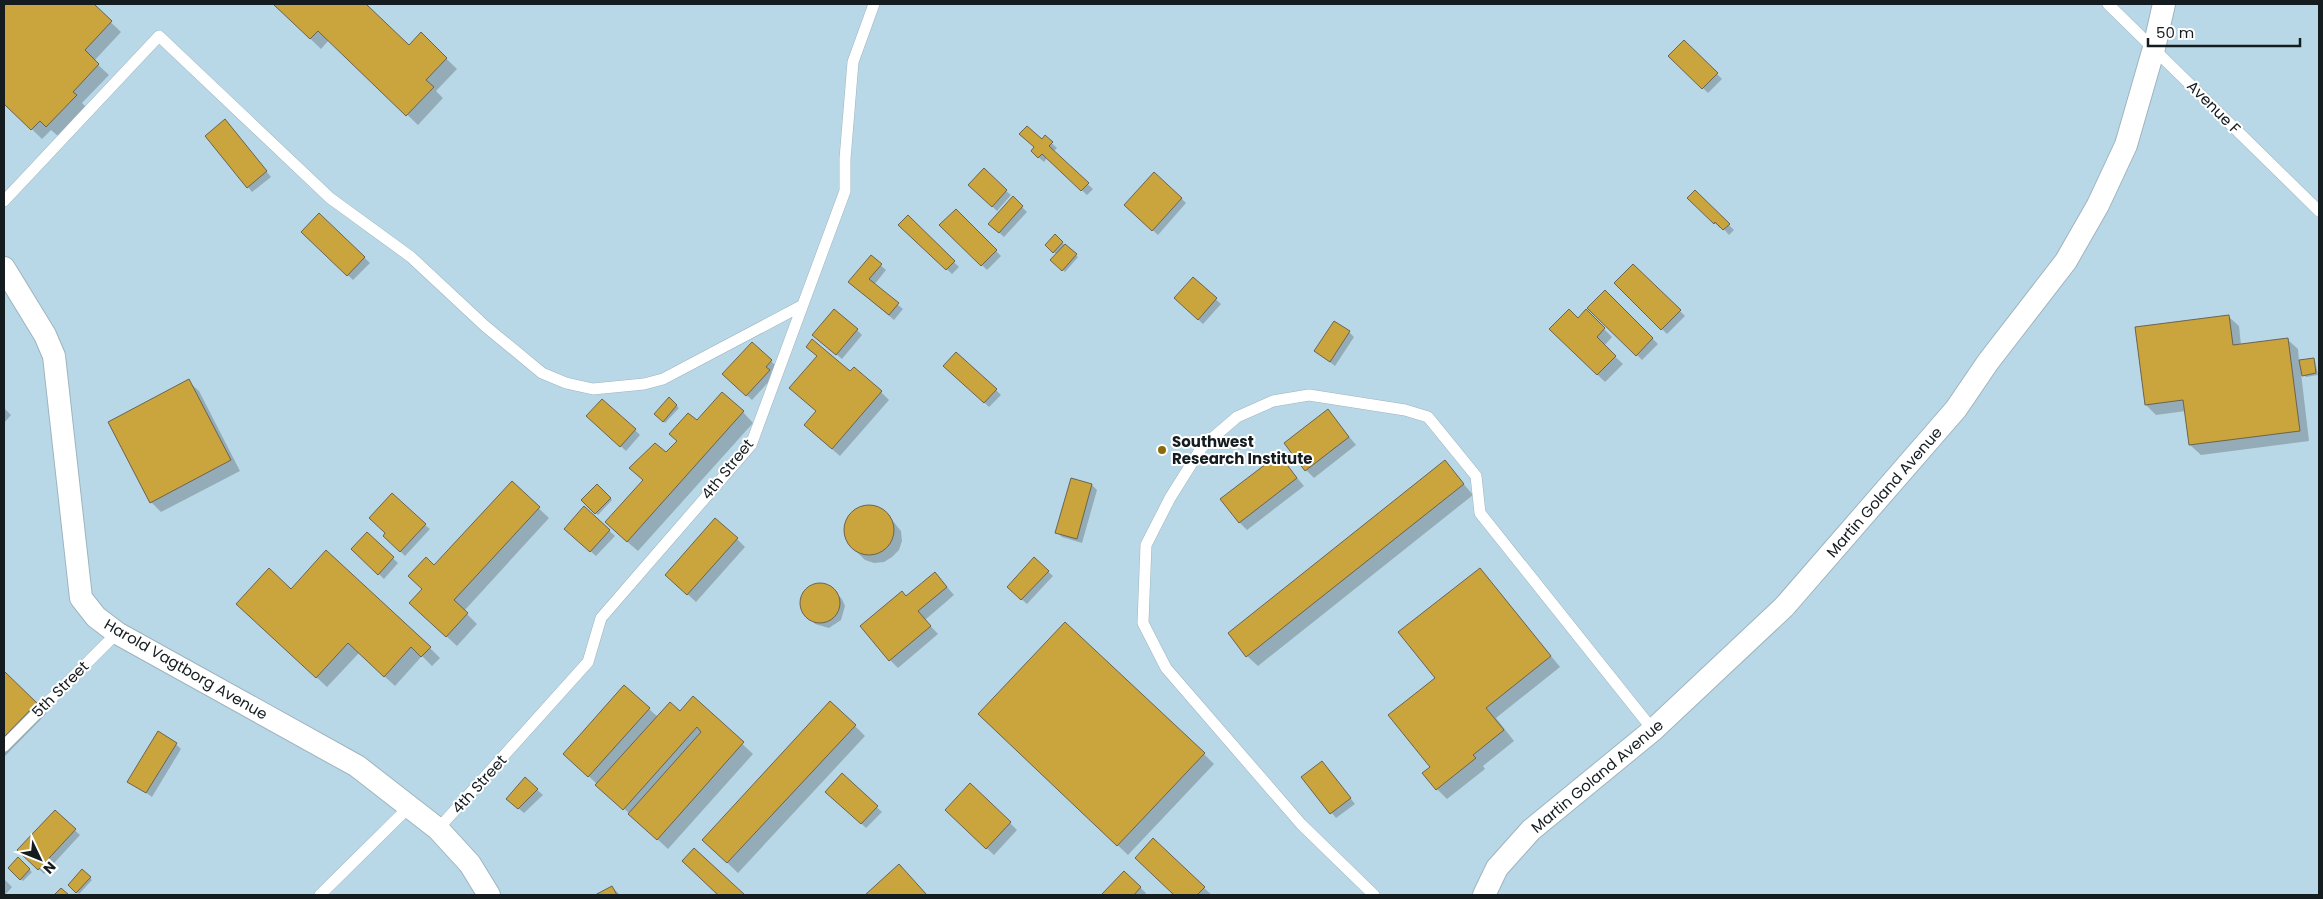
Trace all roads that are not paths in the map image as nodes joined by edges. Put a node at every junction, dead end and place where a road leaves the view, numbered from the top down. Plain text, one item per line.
1 (874, 4) edge
2 (2108, 4) edge
3 (2164, 4) edge
4 (2154, 48) junction
5 (4, 201) edge
6 (2319, 212) edge
7 (4, 268) edge
8 (804, 304) junction
9 (117, 632) junction
10 (1653, 730) junction
11 (4, 746) edge
12 (410, 806) junction
13 (438, 829) junction
14 (320, 895) edge
15 (489, 895) edge
16 (1374, 895) edge
17 (1484, 895) edge

1 - 8 lane, 4th Street
2 - 4 lane, Avenue F
3 - 4 street, Martin Goland Avenue
4 - 6 lane, Avenue F
4 - 10 street, Martin Goland Avenue
5 - 8 lane
7 - 9 street, Harold Vagtborg Avenue
8 - 13 lane, 4th Street
9 - 11 lane, 5th Street
9 - 12 street, Harold Vagtborg Avenue
10 - 16 lane
10 - 17 street, Martin Goland Avenue
12 - 13 street, Harold Vagtborg Avenue
12 - 14 lane
13 - 15 street, Harold Vagtborg Avenue

